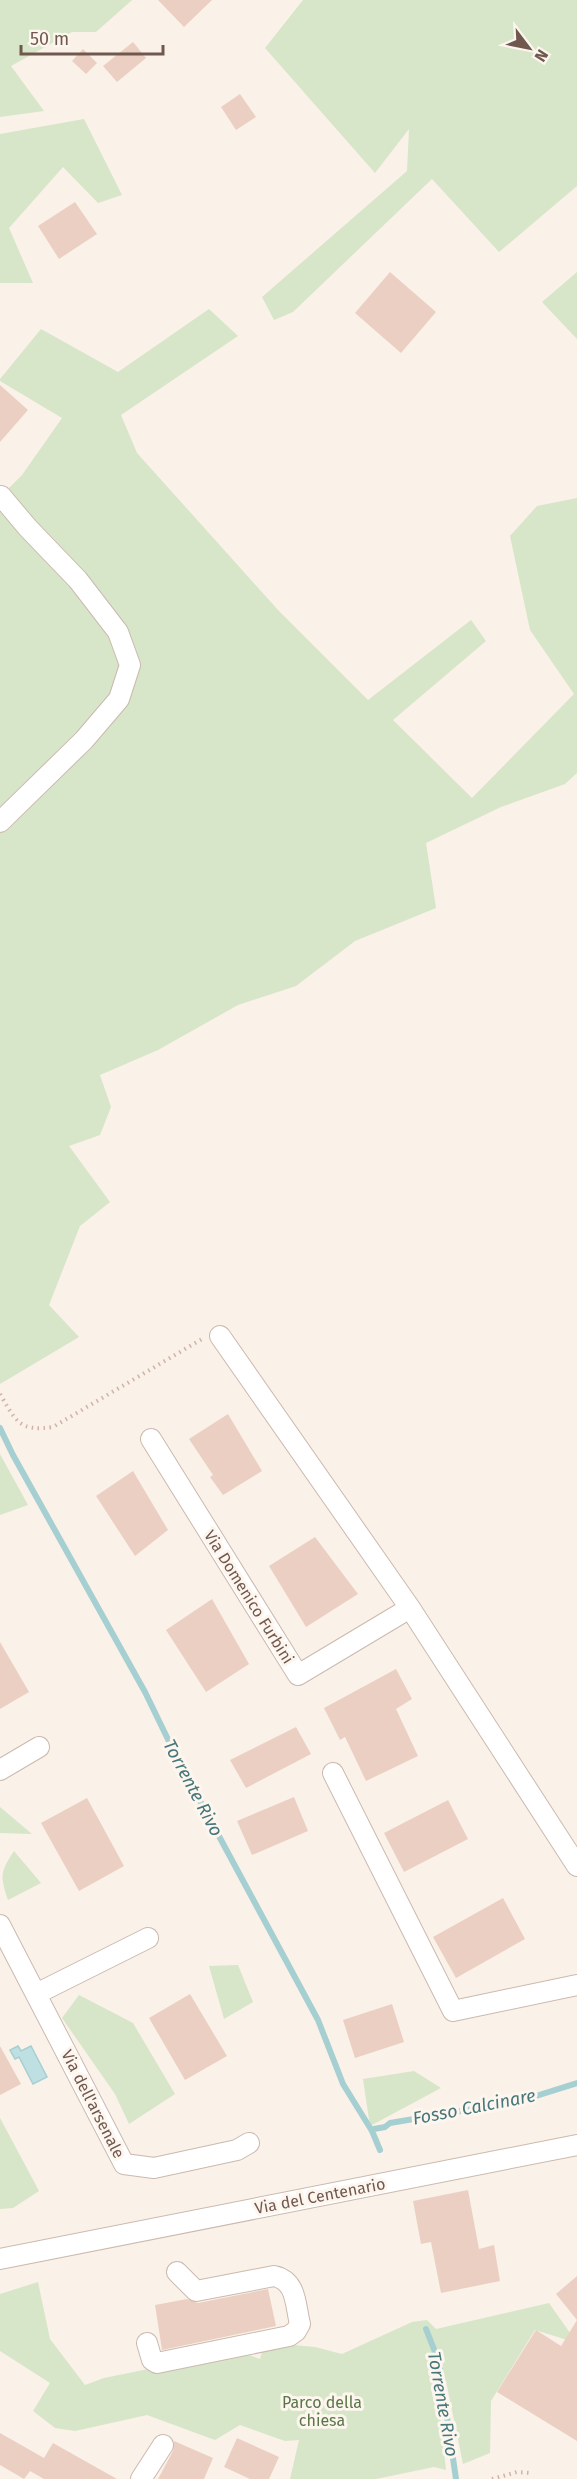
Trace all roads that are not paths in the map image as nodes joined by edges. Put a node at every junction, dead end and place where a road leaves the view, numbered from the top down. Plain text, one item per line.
1 (1, 496) edge
2 (0, 822) edge
3 (220, 1336) road end
4 (151, 1439) dead end
5 (410, 1608) junction
6 (39, 1747) dead end
7 (0, 1770) edge
8 (333, 1773) dead end
9 (577, 1866) edge
10 (0, 1925) edge
11 (148, 1938) dead end
12 (577, 1985) edge
13 (36, 1994) junction
14 (249, 2143) dead end
15 (577, 2145) edge
16 (63, 2247) junction
17 (0, 2249) edge
18 (0, 2259) edge
19 (177, 2272) dead end
20 (147, 2343) dead end
21 (163, 2445) dead end
22 (141, 2479) edge

1 - 2 street
3 - 5 street
4 - 5 street, Via Domenico Furbini
5 - 9 street
6 - 7 street
8 - 12 street
10 - 13 street, Via dell'arsenale
11 - 13 street
13 - 14 street, Via dell'arsenale
15 - 16 street, Via del Centenario
16 - 17 street
16 - 18 street
19 - 20 street
21 - 22 street

